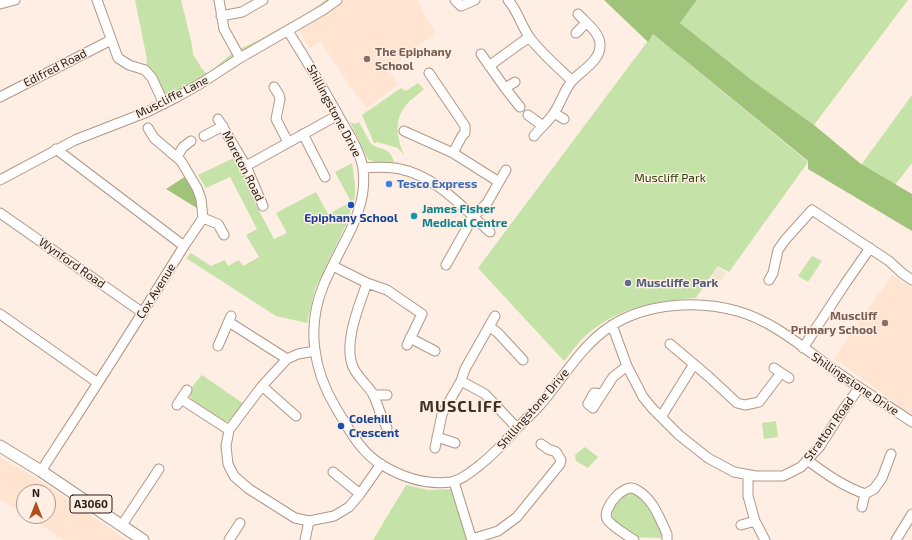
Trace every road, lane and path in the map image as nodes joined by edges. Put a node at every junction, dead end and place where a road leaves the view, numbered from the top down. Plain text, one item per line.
1 (15, 0) edge
2 (97, 0) edge
3 (219, 0) edge
4 (263, 0) edge
5 (338, 0) edge
6 (475, 0) edge
7 (508, 0) edge
8 (0, 4) edge
9 (458, 6) edge
10 (578, 14) dead end
11 (221, 16) junction
12 (586, 23) junction
13 (288, 31) junction
14 (576, 33) dead end
15 (529, 37) junction
16 (111, 40) junction
17 (481, 54) dead end
18 (240, 58) junction
19 (489, 66) junction
20 (430, 73) dead end
21 (572, 81) junction
22 (514, 82) dead end
23 (274, 87) dead end
24 (505, 88) junction
25 (0, 97) edge
26 (164, 104) junction
27 (520, 107) dead end
28 (554, 113) junction
29 (338, 115) junction
30 (528, 115) dead end
31 (564, 119) dead end
32 (543, 126) junction
33 (148, 128) dead end
34 (404, 131) dead end
35 (303, 134) junction
36 (204, 136) dead end
37 (534, 136) dead end
38 (191, 141) dead end
39 (288, 142) junction
40 (56, 149) junction
41 (453, 153) junction
42 (177, 157) junction
43 (246, 166) junction
44 (362, 168) junction
45 (506, 170) dead end
46 (325, 177) dead end
47 (0, 180) edge
48 (499, 182) junction
49 (263, 206) dead end
50 (0, 213) edge
51 (473, 217) junction
52 (203, 218) junction
53 (490, 232) dead end
54 (224, 235) dead end
55 (184, 246) junction
56 (870, 248) junction
57 (446, 265) dead end
58 (333, 266) junction
59 (769, 280) dead end
60 (912, 280) edge
61 (367, 284) junction
62 (143, 313) junction
63 (0, 314) edge
64 (495, 316) dead end
65 (612, 325) junction
66 (489, 326) junction
67 (670, 344) dead end
68 (218, 346) dead end
69 (803, 348) junction
70 (315, 351) junction
71 (435, 351) dead end
72 (287, 358) junction
73 (523, 360) dead end
74 (694, 364) junction
75 (627, 366) junction
76 (789, 378) dead end
77 (461, 381) junction
78 (98, 383) junction
79 (262, 386) junction
80 (859, 388) junction
81 (187, 390) dead end
82 (602, 394) dead end
83 (373, 395) junction
84 (387, 395) dead end
85 (296, 416) dead end
86 (661, 417) junction
87 (912, 422) edge
88 (386, 428) dead end
89 (517, 428) junction
90 (229, 430) junction
91 (437, 437) junction
92 (455, 443) dead end
93 (541, 444) dead end
94 (0, 446) edge
95 (435, 448) dead end
96 (891, 454) dead end
97 (807, 460) junction
98 (381, 464) junction
99 (159, 468) dead end
100 (41, 471) junction
101 (333, 472) dead end
102 (748, 475) junction
103 (454, 482) junction
104 (360, 494) junction
105 (865, 494) junction
106 (862, 507) dead end
107 (912, 514) edge
108 (309, 521) junction
109 (755, 521) junction
110 (240, 523) dead end
111 (122, 525) junction
112 (741, 525) dead end
113 (143, 540) edge
114 (229, 540) edge
115 (305, 540) edge
116 (472, 540) edge
117 (634, 540) edge
118 (667, 540) edge
119 (765, 540) edge
120 (896, 540) edge

1 - 8 street
2 - 16 street
3 - 11 street
4 - 11 street
5 - 13 street, Muscliffe Lane
6 - 9 street
7 - 15 street
10 - 12 street
11 - 18 street
12 - 14 street
12 - 21 street
13 - 18 street, Muscliffe Lane
13 - 29 street, Shillingstone Drive
15 - 19 street
15 - 21 street
16 - 25 street, Edifred Road
16 - 26 street
17 - 19 street
18 - 26 street, Muscliffe Lane
19 - 24 street
20 - 41 street
21 - 28 street
22 - 24 street
23 - 39 street
24 - 27 street
26 - 40 street, Muscliffe Lane
28 - 31 street
28 - 32 street
29 - 35 street
29 - 44 street, Shillingstone Drive
30 - 32 street
32 - 37 street
33 - 42 street
34 - 41 street
35 - 39 street
35 - 46 street
36 - 43 street, Moreton Road
38 - 42 street
39 - 43 street
40 - 47 street, Muscliffe Lane
40 - 55 street
41 - 48 street
42 - 52 street
43 - 49 street, Moreton Road
44 - 51 street
44 - 58 street, Shillingstone Drive
45 - 48 street
48 - 51 street
50 - 62 street, Wynford Road
51 - 53 street
51 - 57 street
52 - 54 street
52 - 55 street, Cox Avenue
55 - 62 street, Cox Avenue
56 - 59 street
56 - 60 street
56 - 69 street
58 - 61 street
58 - 70 street, Shillingstone Drive
61 - 71 street
61 - 83 street
62 - 78 street, Cox Avenue
63 - 78 street
64 - 66 street
65 - 69 street, Shillingstone Drive
65 - 75 street, Stratton Road
65 - 89 street, Shillingstone Drive
66 - 73 street
66 - 77 street
67 - 74 street
68 - 72 street
69 - 80 street, Shillingstone Drive
70 - 72 street
70 - 98 street, Shillingstone Drive
72 - 79 street
74 - 76 street
74 - 86 street
75 - 82 street
75 - 86 street, Stratton Road
77 - 89 street
77 - 91 street
78 - 100 street, Cox Avenue
79 - 85 street
79 - 90 street
80 - 87 street, Shillingstone Drive
80 - 97 street, Stratton Road
81 - 90 street
83 - 84 street
83 - 88 street
86 - 102 street, Stratton Road
89 - 103 street, Shillingstone Drive
90 - 108 street
91 - 92 street
91 - 95 street
93 - 116 street
94 - 100 main road, A3060
96 - 105 street
97 - 102 street, Stratton Road
97 - 105 street
98 - 103 street, Shillingstone Drive
98 - 104 street
99 - 111 street
100 - 111 main road, A3060
101 - 104 street
102 - 109 street
103 - 116 street
104 - 108 street
105 - 106 street
107 - 120 street
108 - 115 street
109 - 112 street
109 - 119 street
110 - 114 street
111 - 113 main road, A3060
117 - 118 street

